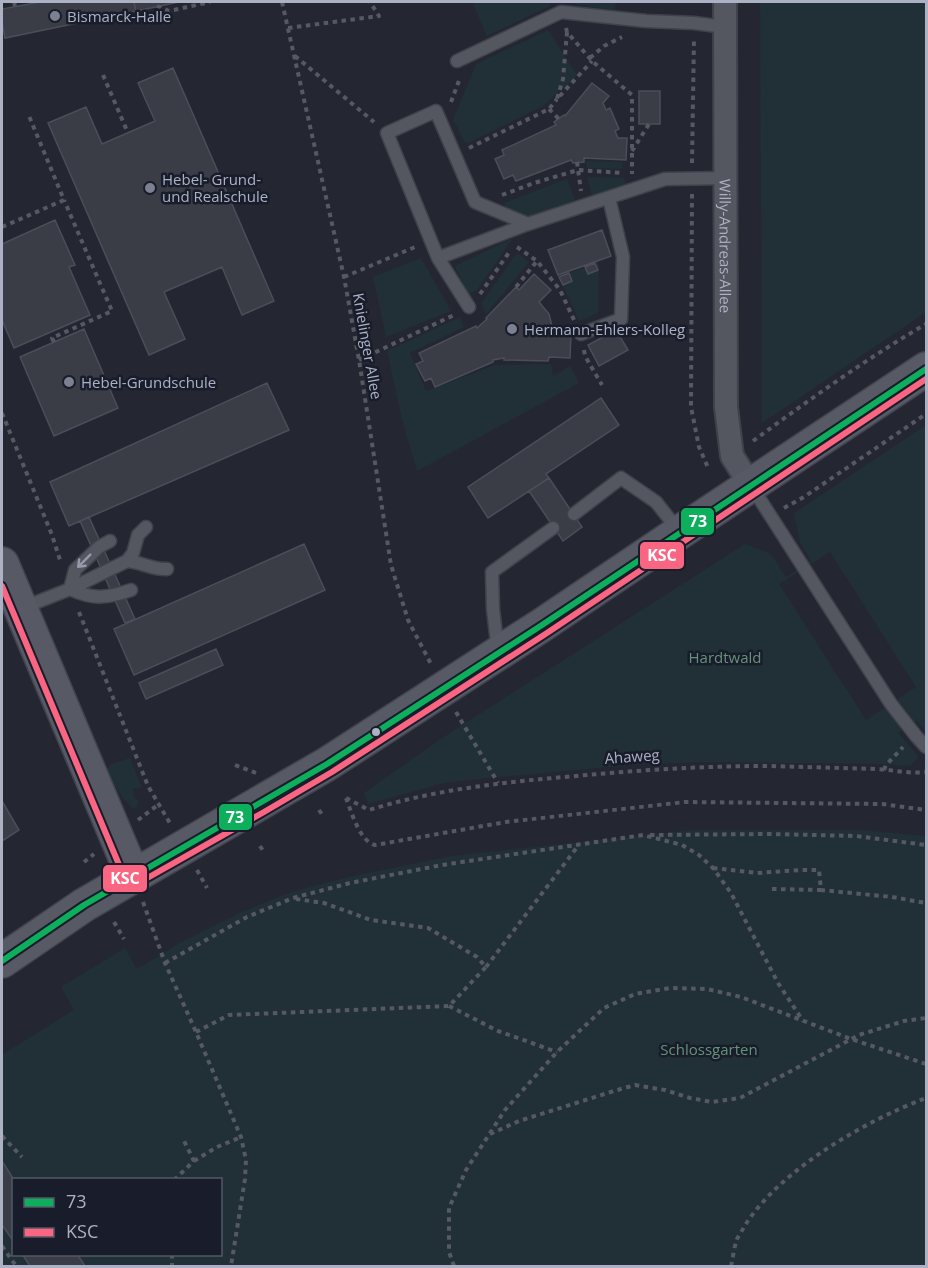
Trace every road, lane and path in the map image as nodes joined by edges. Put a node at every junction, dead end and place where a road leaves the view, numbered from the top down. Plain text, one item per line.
1 (210, 2) edge
2 (282, 2) edge
3 (373, 2) edge
4 (725, 2) edge
5 (157, 6) dead end
6 (561, 12) junction
7 (694, 23) junction
8 (725, 27) junction
9 (288, 28) junction
10 (567, 32) junction
11 (627, 35) dead end
12 (294, 55) junction
13 (469, 55) junction
14 (591, 59) junction
15 (457, 61) dead end
16 (103, 75) dead end
17 (557, 99) junction
18 (549, 109) junction
19 (28, 116) dead end
20 (559, 119) dead end
21 (649, 124) dead end
22 (442, 125) junction
23 (128, 133) dead end
24 (387, 133) junction
25 (632, 152) junction
26 (455, 154) junction
27 (577, 162) dead end
28 (578, 170) junction
29 (692, 178) junction
30 (726, 178) junction
31 (609, 198) junction
32 (64, 200) junction
33 (482, 205) junction
34 (582, 206) junction
35 (528, 224) junction
36 (2, 227) edge
37 (430, 240) junction
38 (514, 245) dead end
39 (438, 258) junction
40 (537, 261) junction
41 (344, 277) junction
42 (516, 286) dead end
43 (469, 307) dead end
44 (927, 324) edge
45 (581, 334) junction
46 (54, 342) dead end
47 (927, 369) edge
48 (603, 386) dead end
49 (927, 414) edge
50 (732, 456) junction
51 (709, 470) dead end
52 (751, 486) junction
53 (574, 514) dead end
54 (770, 516) junction
55 (146, 527) dead end
56 (554, 528) dead end
57 (680, 532) junction
58 (110, 541) dead end
59 (127, 561) junction
60 (2, 564) edge
61 (167, 569) dead end
62 (70, 590) junction
63 (131, 590) dead end
64 (21, 609) junction
65 (499, 654) junction
66 (443, 689) junction
67 (927, 747) edge
68 (927, 772) edge
69 (498, 783) junction
70 (319, 810) dead end
71 (927, 810) edge
72 (323, 816) dead end
73 (643, 835) junction
74 (927, 845) edge
75 (260, 846) dead end
76 (578, 846) junction
77 (264, 852) dead end
78 (713, 868) junction
79 (134, 876) junction
80 (772, 889) dead end
81 (821, 890) junction
82 (293, 898) junction
83 (927, 903) edge
84 (114, 922) dead end
85 (150, 925) dead end
86 (124, 939) dead end
87 (2, 961) edge
88 (165, 963) junction
89 (486, 967) junction
90 (449, 1006) junction
91 (927, 1018) edge
92 (803, 1021) junction
93 (196, 1032) junction
94 (851, 1039) junction
95 (557, 1052) junction
96 (927, 1064) edge
97 (927, 1098) edge
98 (490, 1134) junction
99 (2, 1137) edge
100 (242, 1137) junction
101 (184, 1142) dead end
102 (22, 1157) dead end
103 (194, 1161) junction
104 (175, 1178) edge
105 (2, 1246) edge
106 (16, 1266) edge
107 (231, 1266) edge
108 (454, 1266) edge
109 (731, 1266) edge

1 - 5 path
2 - 9 path, Knielinger Allee
3 - 9 path
4 - 8 street, Willy-Andreas-Allee
6 - 7 lane
6 - 10 path
6 - 13 lane
7 - 8 lane
7 - 29 path
8 - 30 street, Willy-Andreas-Allee
9 - 12 path, Knielinger Allee
10 - 14 path
10 - 17 path
11 - 14 path
12 - 24 path
12 - 41 path, Knielinger Allee
13 - 15 lane
13 - 22 path
14 - 17 path
14 - 25 path
16 - 23 path
17 - 18 path
18 - 20 path
18 - 26 path
19 - 32 path
21 - 25 path
22 - 24 lane
22 - 26 lane
24 - 37 lane
25 - 28 path
26 - 33 lane
27 - 28 path
28 - 33 path
28 - 34 path
29 - 30 lane
29 - 31 lane
29 - 51 path
30 - 50 street, Willy-Andreas-Allee
31 - 34 lane
31 - 45 lane
32 - 36 path
32 - 46 path
33 - 35 lane
34 - 35 lane
35 - 39 lane
37 - 39 lane
37 - 41 path
38 - 40 path
39 - 43 lane
40 - 42 path
40 - 45 path
41 - 66 path, Knielinger Allee
44 - 50 path
45 - 48 path
47 - 52 main road
49 - 54 path
50 - 52 street, Willy-Andreas-Allee
52 - 54 lane
52 - 57 main road
53 - 57 lane
54 - 67 lane
55 - 59 lane
56 - 65 lane
57 - 65 main road
58 -> 62 lane
59 - 61 lane
59 - 62 lane
60 - 64 main road
62 - 63 lane
62 - 64 lane
64 - 79 main road
65 - 66 main road
66 - 69 path, Knielinger Allee
66 - 79 main road
68 - 69 path, Ahaweg
69 - 71 path, Ahaweg
70 - 72 path
73 - 74 path
73 - 76 path
73 - 78 path
75 - 77 path
76 - 82 path
76 - 89 path
78 - 81 path
78 - 92 path
79 - 87 main road
80 - 81 path
81 - 83 path
82 - 88 path
82 - 89 path
84 - 86 path
85 - 88 path
88 - 93 path
89 - 90 path
90 - 93 path
90 - 95 path
91 - 94 path
92 - 94 path
92 - 95 path
93 - 100 path
94 - 96 path
94 - 98 path
95 - 98 path
97 - 109 path
98 - 108 path
99 - 102 path
100 - 103 path
100 - 107 path
101 - 103 path
103 - 104 path
105 - 106 path

